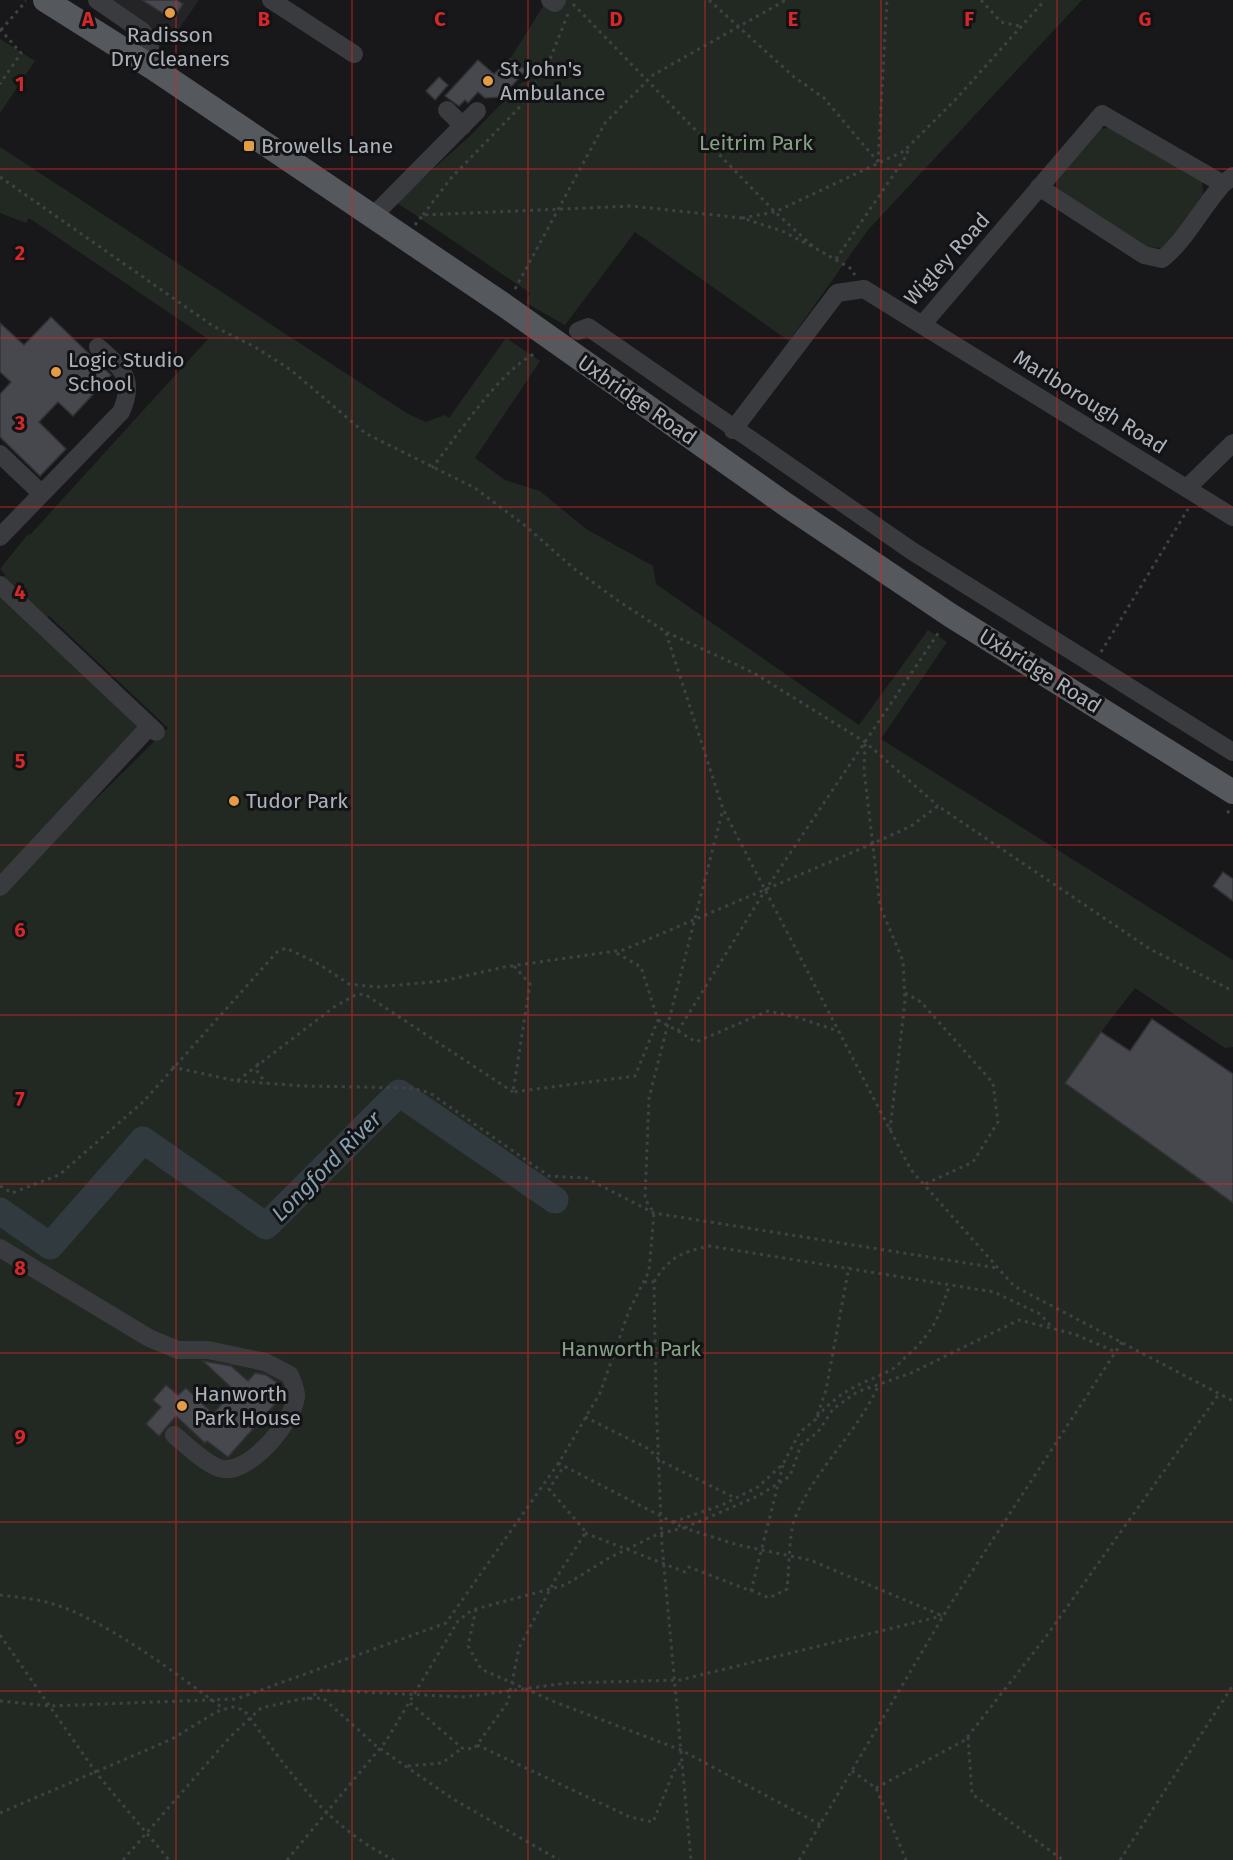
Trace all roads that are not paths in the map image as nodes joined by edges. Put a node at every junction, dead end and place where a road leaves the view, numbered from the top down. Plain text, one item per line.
1 (45, 0) edge
2 (97, 0) edge
3 (271, 0) edge
4 (550, 0) edge
5 (566, 1) edge
6 (354, 54) dead end
7 (153, 68) junction
8 (447, 110) dead end
9 (477, 111) dead end
10 (463, 126) junction
11 (1228, 180) edge
12 (1040, 187) junction
13 (373, 216) junction
14 (922, 326) junction
15 (578, 331) dead end
16 (98, 347) dead end
17 (734, 430) junction
18 (1233, 443) edge
19 (0, 454) edge
20 (1192, 491) junction
21 (41, 493) junction
22 (1233, 517) edge
23 (0, 537) edge
24 (0, 585) edge
25 (1232, 749) edge
26 (1233, 792) edge
27 (0, 886) edge
28 (0, 1248) edge
29 (174, 1435) dead end

1 - 7 main road, Uxbridge Road
2 - 7 street
3 - 6 street
4 - 5 street
7 - 13 main road, Uxbridge Road
8 - 10 street
9 - 10 street
10 - 13 street
11 - 12 street, Wigley Road
11 - 12 street, Wigley Road
12 - 14 street, Wigley Road
13 - 26 main road, Uxbridge Road
14 - 17 street, Wigley Road
14 - 20 street, Marlborough Road
15 - 17 street, Uxbridge Road
16 - 21 street
17 - 25 street, Uxbridge Road
18 - 20 street
19 - 21 street
20 - 22 street, Marlborough Road
21 - 23 street
24 - 27 street
28 - 29 street

